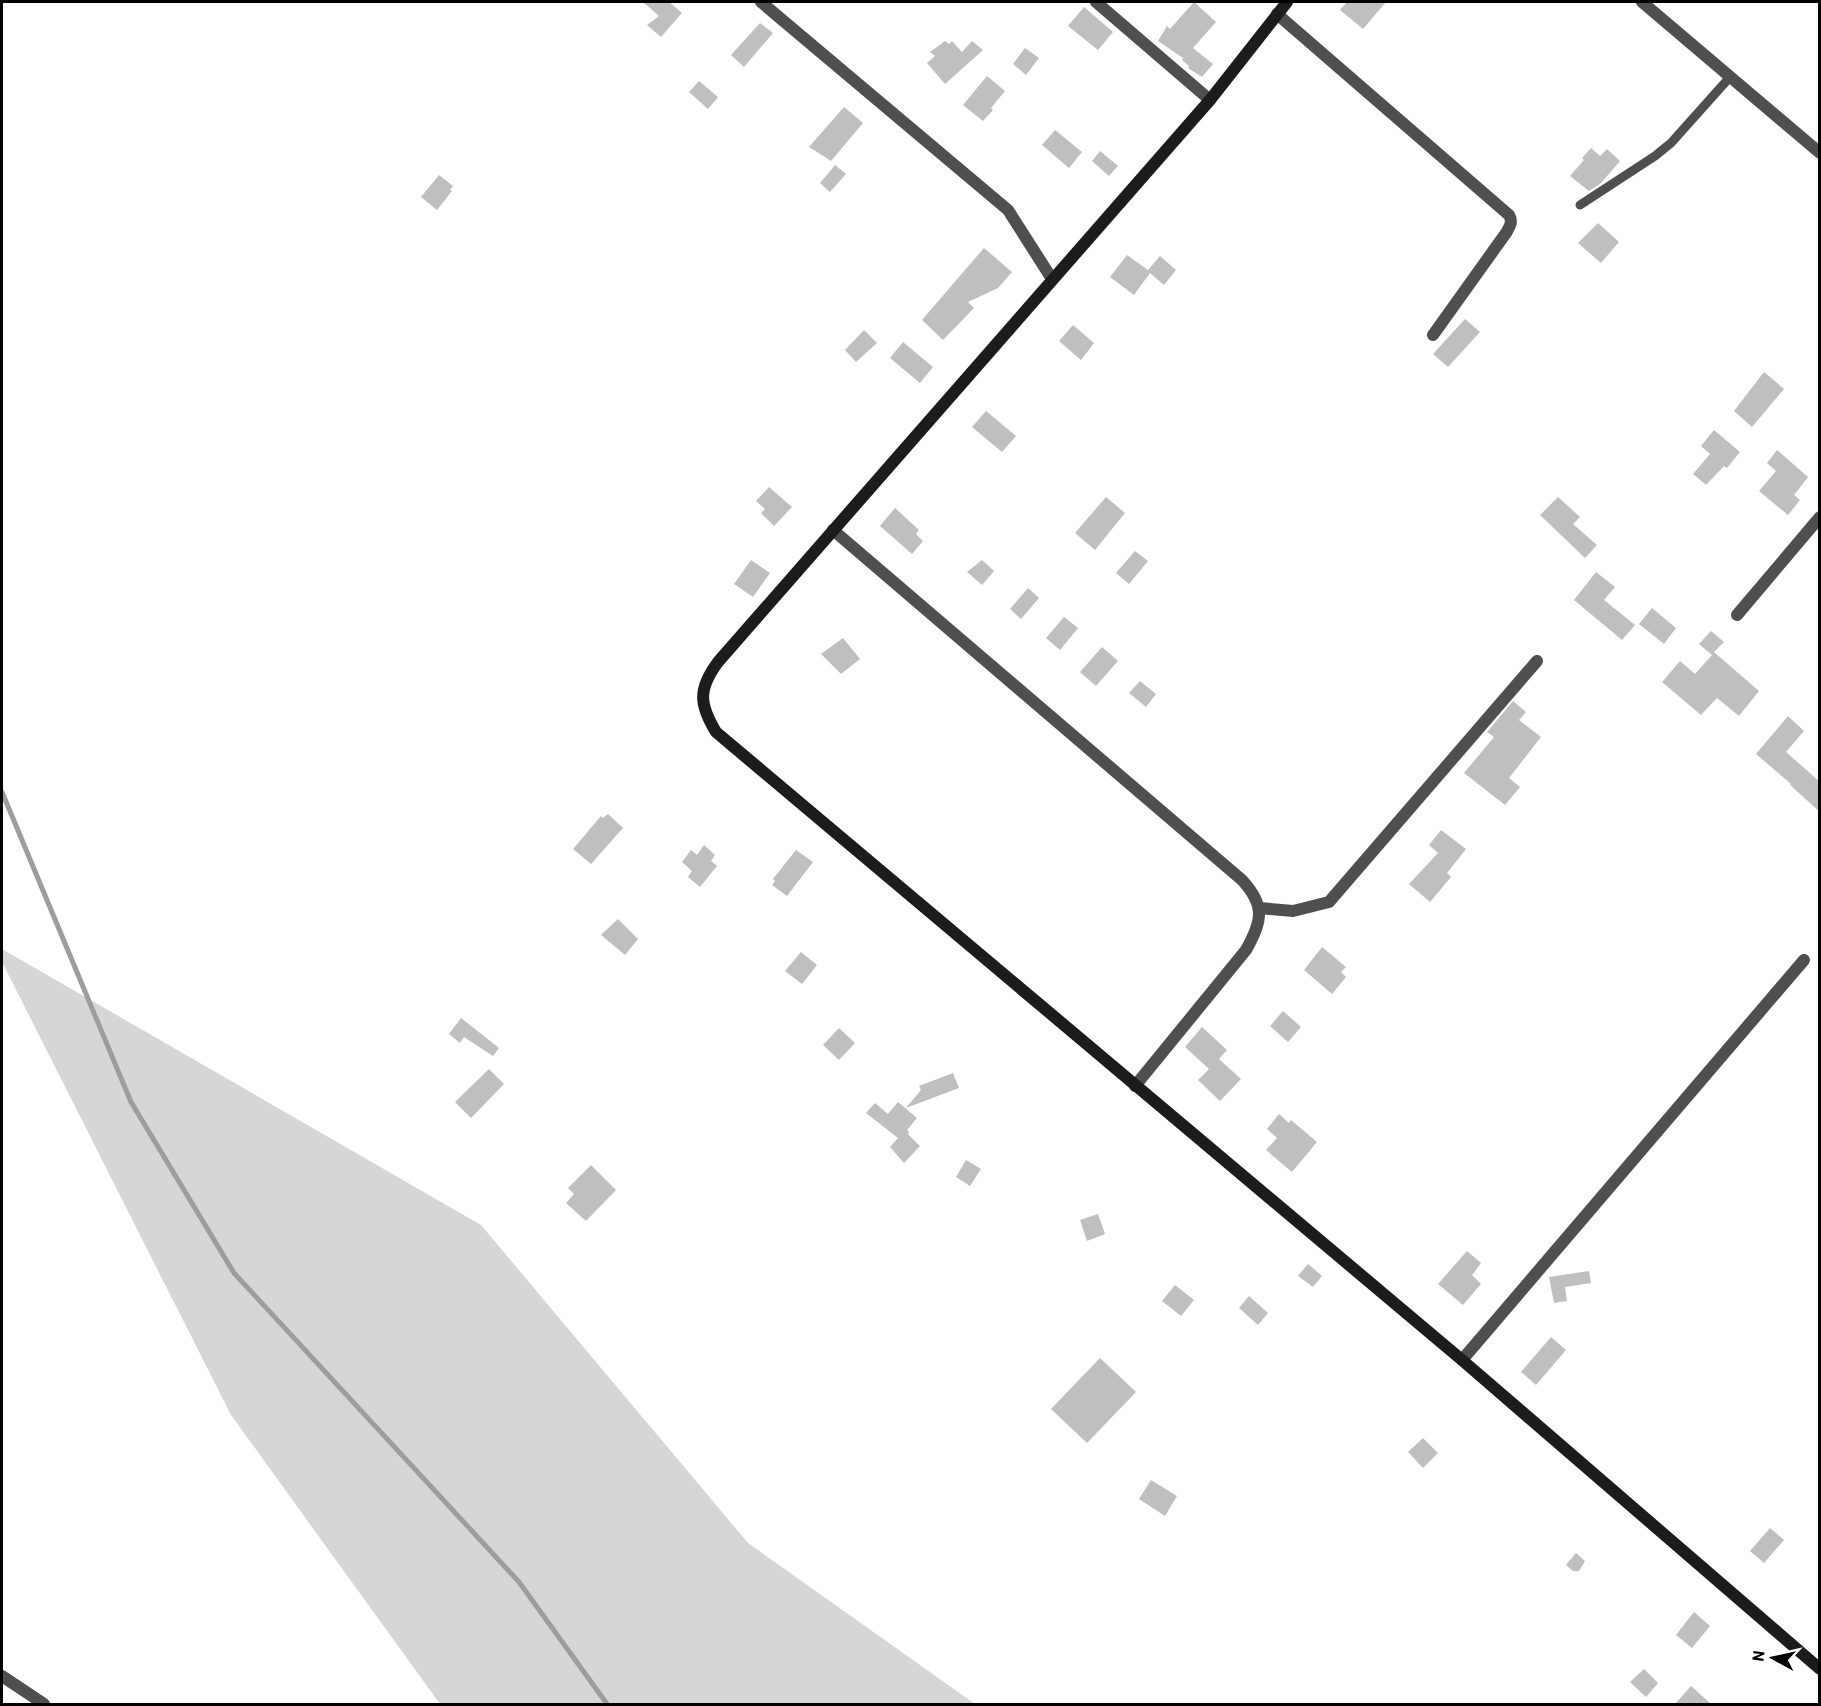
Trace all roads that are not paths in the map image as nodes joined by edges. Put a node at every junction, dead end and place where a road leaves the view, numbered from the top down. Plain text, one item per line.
1 (761, 2) edge
2 (1096, 2) edge
3 (1287, 2) edge
4 (1642, 2) edge
5 (1277, 14) junction
6 (1730, 77) junction
7 (1210, 100) junction
8 (1820, 153) edge
9 (1580, 205) dead end
10 (1052, 279) junction
11 (1433, 335) dead end
12 (1820, 518) edge
13 (832, 530) junction
14 (1737, 615) dead end
15 (1537, 661) dead end
16 (1259, 908) junction
17 (1804, 960) dead end
18 (1135, 1086) junction
19 (1462, 1360) junction
20 (1820, 1669) edge
21 (2, 1676) edge
22 (44, 1704) edge

1 - 10 street
2 - 7 street
3 - 5 street
4 - 6 street
5 - 7 street
5 - 11 street
6 - 8 street
6 - 9 lane
7 - 10 street
10 - 13 street
12 - 14 street
13 - 16 street
13 - 18 street
15 - 16 street
16 - 18 street
17 - 19 street
18 - 19 street
19 - 20 street
21 - 22 street

